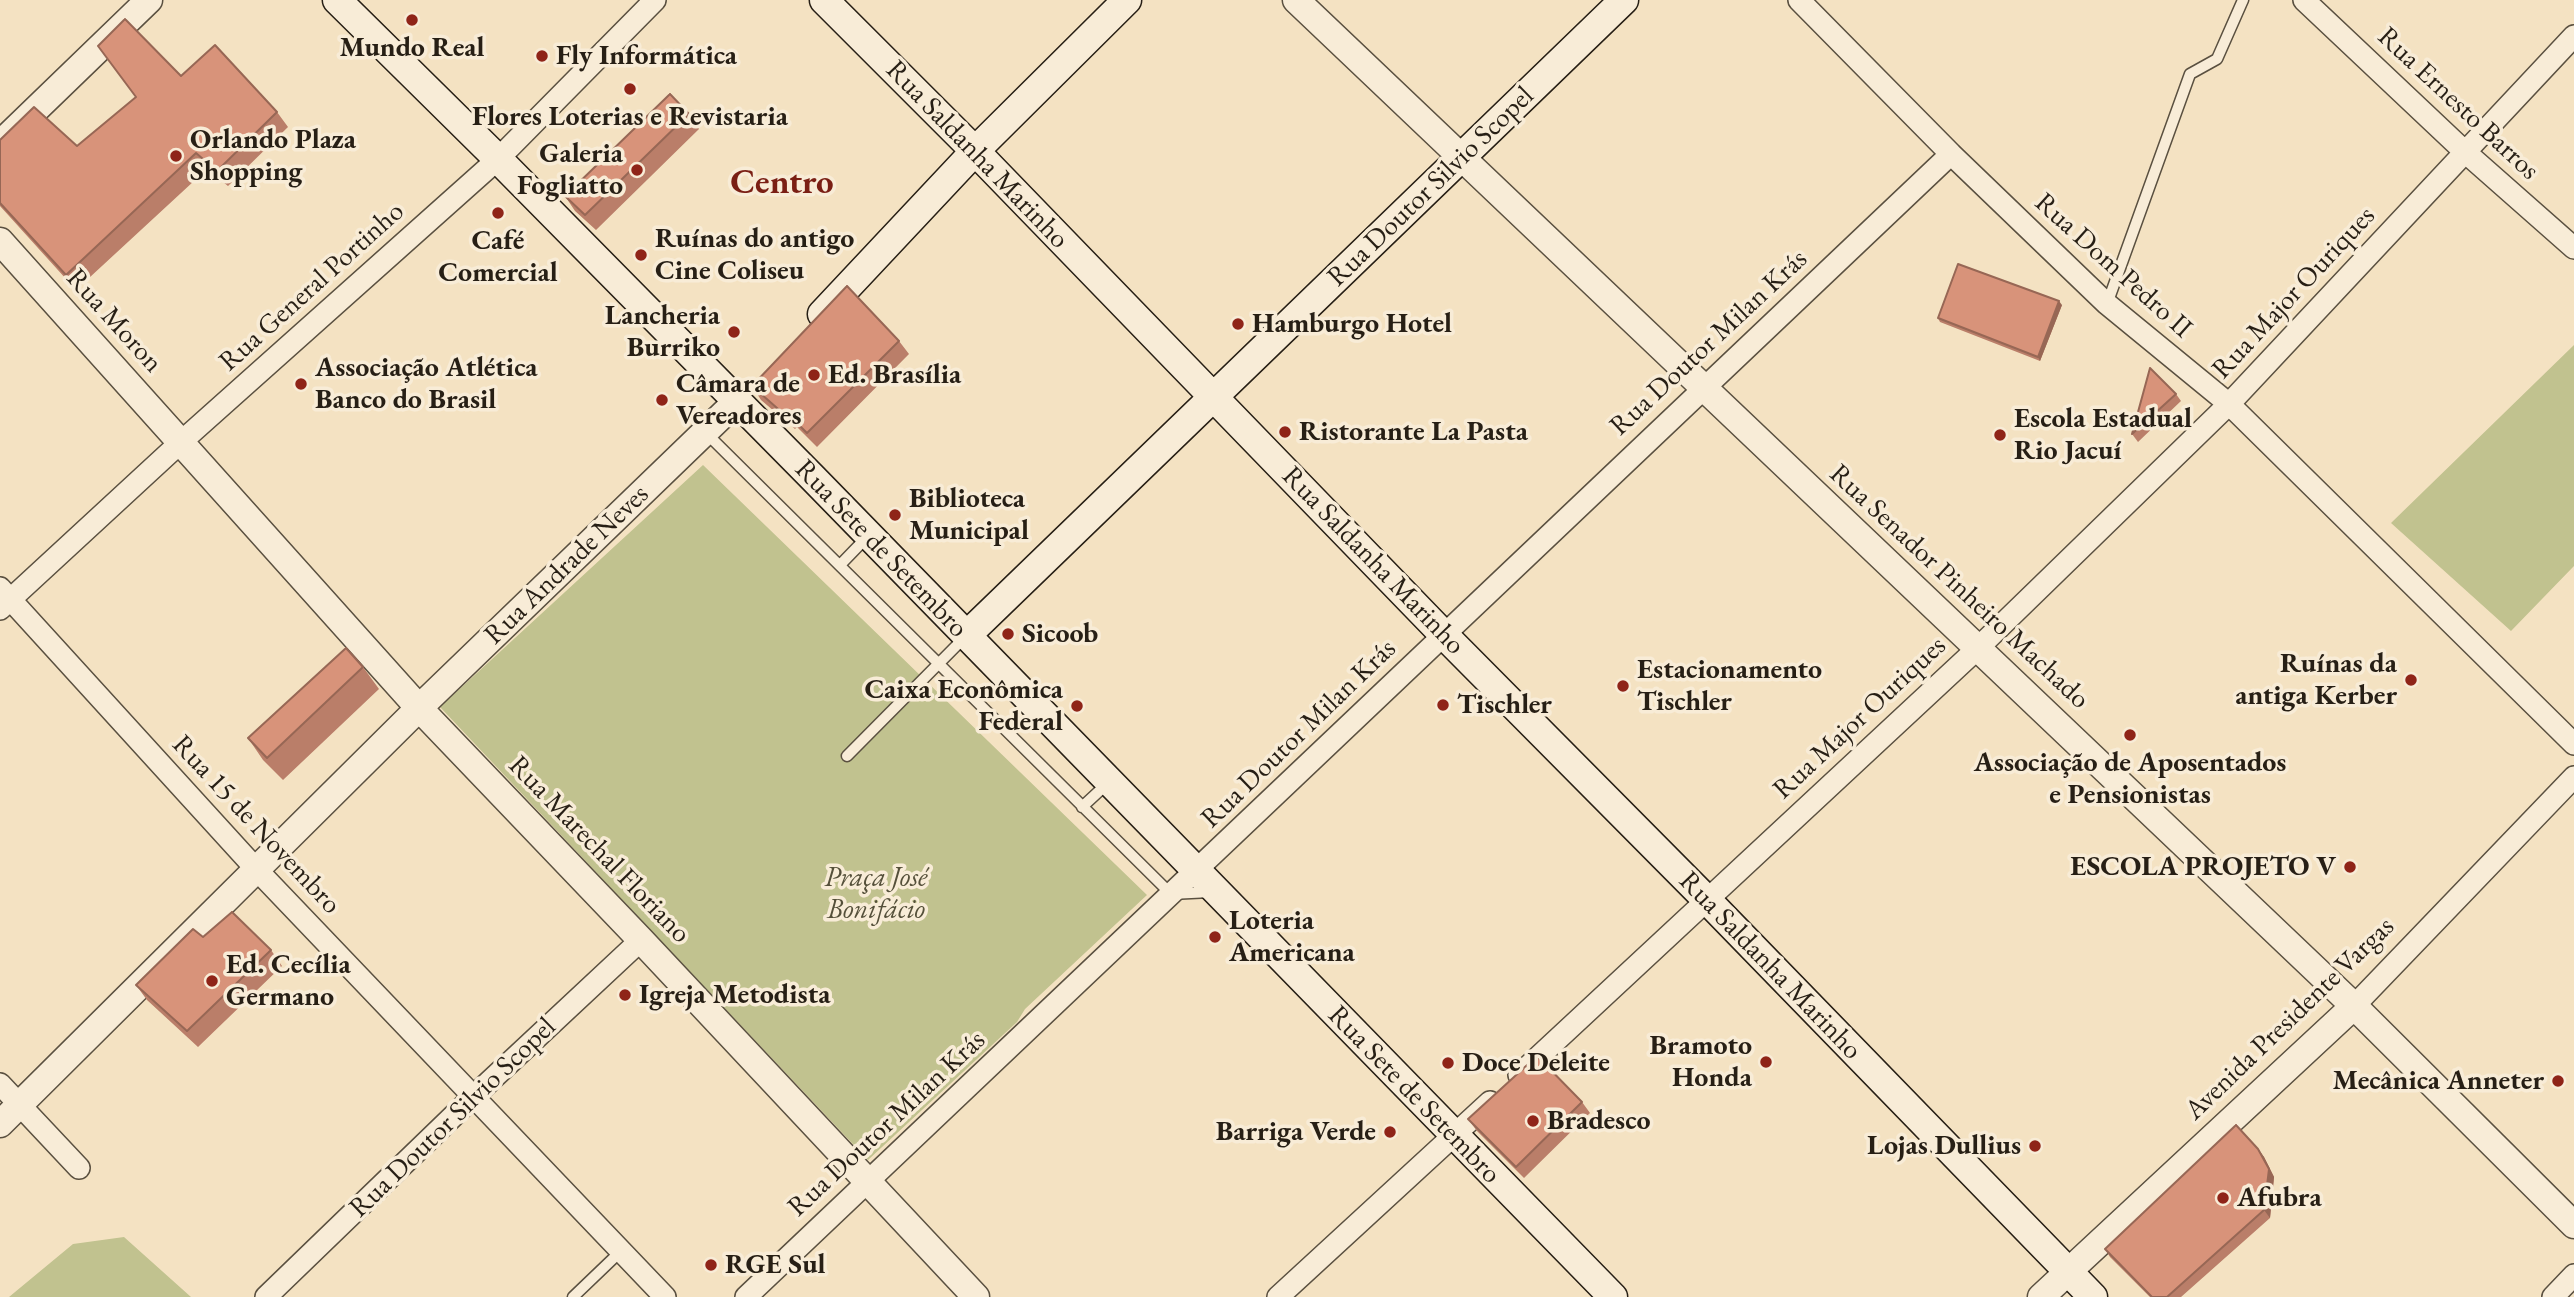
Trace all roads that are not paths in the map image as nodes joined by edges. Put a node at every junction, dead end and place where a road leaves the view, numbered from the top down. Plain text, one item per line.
1 (149, 0) edge
2 (337, 0) edge
3 (655, 0) edge
4 (824, 0) edge
5 (1127, 0) edge
6 (1296, 0) edge
7 (1624, 0) edge
8 (1799, 0) edge
9 (2243, 0) edge
10 (2304, 0) edge
11 (2574, 36) edge
12 (0, 144) edge
13 (975, 151) junction
14 (2464, 151) junction
15 (1951, 154) junction
16 (1462, 156) junction
17 (498, 159) junction
18 (0, 241) edge
19 (2574, 248) edge
20 (2107, 304) junction
21 (802, 334) edge
22 (1703, 387) junction
23 (746, 391) junction
24 (1214, 398) junction
25 (2229, 404) junction
26 (705, 432) junction
27 (181, 442) junction
28 (869, 535) junction
29 (840, 565) junction
30 (4, 599) edge
31 (1444, 635) junction
32 (966, 636) junction
33 (1978, 648) junction
34 (939, 664) junction
35 (419, 708) junction
36 (2574, 744) edge
37 (847, 756) dead end
38 (2574, 777) edge
39 (1109, 782) junction
40 (1082, 807) junction
41 (257, 870) junction
42 (1196, 871) junction
43 (1216, 892) junction
44 (1171, 894) junction
45 (1706, 899) junction
46 (641, 940) junction
47 (2354, 1006) junction
48 (0, 1084) edge
49 (474, 1096) junction
50 (19, 1104) junction
51 (0, 1124) edge
52 (1455, 1136) junction
53 (79, 1168) dead end
54 (868, 1181) junction
55 (2574, 1225) edge
56 (620, 1252) junction
57 (2068, 1273) junction
58 (2574, 1275) edge
59 (266, 1297) edge
60 (573, 1297) edge
61 (665, 1297) edge
62 (746, 1297) edge
63 (976, 1297) edge
64 (1278, 1297) edge
65 (1613, 1297) edge
66 (2041, 1297) edge
67 (2092, 1297) edge
68 (2553, 1297) edge

1 - 12 street
2 - 17 main road, Rua Sete de Setembro
3 - 17 street, Rua General Portinho
4 - 13 main road, Rua Saldanha Marinho
5 - 13 main road
6 - 16 street, Rua Senador Pinheiro Machado
7 - 16 main road, Rua Doutor Silvio Scopel
8 - 15 street, Rua Dom Pedro II
9 - 20 lane
10 - 14 street, Rua Ernesto Barros
11 - 14 street, Rua Major Ouriques
13 - 21 main road
13 - 24 main road, Rua Saldanha Marinho
14 - 19 street, Rua Ernesto Barros
14 - 25 street, Rua Major Ouriques
15 - 20 street, Rua Dom Pedro II
15 - 22 street, Rua Doutor Milan Krás
16 - 22 street, Rua Senador Pinheiro Machado
16 - 24 main road, Rua Doutor Silvio Scopel
17 - 23 main road, Rua Sete de Setembro
17 - 27 street, Rua General Portinho
18 - 27 street, Rua Moron
20 - 25 street, Rua Dom Pedro II
22 - 31 street, Rua Doutor Milan Krás
22 - 33 street, Rua Senador Pinheiro Machado
23 - 26 street, Rua Andrade Neves
23 - 28 main road, Rua Sete de Setembro
24 - 31 main road, Rua Saldanha Marinho
24 - 32 main road, Rua Doutor Silvio Scopel
25 - 33 street, Rua Major Ouriques
25 - 36 street, Rua Dom Pedro II
26 - 29 lane, Rua Sete de Setembro
26 - 35 street, Rua Andrade Neves
27 - 30 street, Rua General Portinho
27 - 35 street, Rua Marechal Floriano
28 - 29 lane
28 - 32 main road, Rua Sete de Setembro
29 - 34 lane, Rua Sete de Setembro
30 - 41 street, Rua 15 de Novembro
31 - 42 street, Rua Doutor Milan Krás
31 - 45 main road, Rua Saldanha Marinho
32 - 34 lane
32 - 39 main road, Rua Sete de Setembro
33 - 45 street, Rua Major Ouriques
33 - 47 street, Rua Senador Pinheiro Machado
34 - 37 lane
34 - 40 lane, Rua Sete de Setembro
35 - 41 street, Rua Andrade Neves
35 - 46 street, Rua Marechal Floriano
38 - 47 street, Avenida Presidente Vargas
39 - 40 lane
39 - 42 main road, Rua Sete de Setembro
40 - 44 lane, Rua Sete de Setembro
41 - 49 street, Rua 15 de Novembro
41 - 50 street, Rua Andrade Neves
42 - 43 main road, Rua Sete de Setembro
42 - 44 street, Rua Doutor Milan Krás
43 - 44 lane
43 - 52 main road, Rua Sete de Setembro
44 - 54 street, Rua Doutor Milan Krás
45 - 52 street, Rua Major Ouriques
45 - 57 main road, Rua Saldanha Marinho
46 - 49 street, Rua Doutor Silvio Scopel
46 - 54 street, Rua Marechal Floriano
47 - 55 street, Rua Senador Pinheiro Machado
47 - 57 street, Avenida Presidente Vargas
48 - 50 street
49 - 56 street, Rua 15 de Novembro
49 - 59 street, Rua Doutor Silvio Scopel
50 - 51 street, Rua Andrade Neves
50 - 53 street
52 - 64 street, Rua Major Ouriques
52 - 65 main road, Rua Sete de Setembro
54 - 62 street, Rua Doutor Milan Krás
54 - 63 street, Rua Marechal Floriano
56 - 60 lane
56 - 61 street, Rua 15 de Novembro
57 - 66 street, Avenida Presidente Vargas
57 - 67 main road, Rua Saldanha Marinho
58 - 68 street

